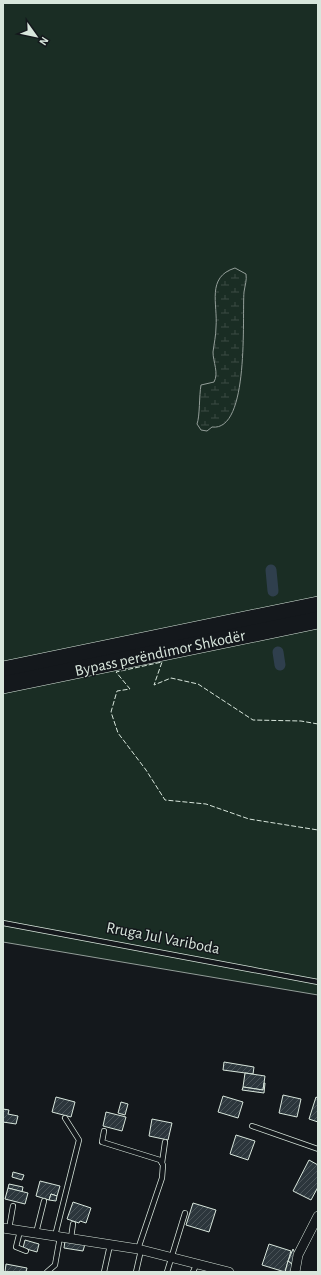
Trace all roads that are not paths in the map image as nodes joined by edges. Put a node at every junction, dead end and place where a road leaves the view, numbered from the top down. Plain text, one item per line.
1 (318, 605) edge
2 (318, 620) edge
3 (3, 670) edge
4 (3, 685) edge
5 (3, 923) edge
6 (318, 982) edge
7 (65, 1118) dead end
8 (252, 1126) dead end
9 (104, 1131) dead end
10 (165, 1142) dead end
11 (318, 1149) edge
12 (162, 1163) junction
13 (44, 1201) dead end
14 (12, 1206) dead end
15 (185, 1213) dead end
16 (318, 1216) edge
17 (73, 1224) dead end
18 (6, 1229) edge
19 (20, 1231) junction
20 (36, 1233) junction
21 (58, 1237) junction
22 (71, 1239) junction
23 (110, 1245) junction
24 (140, 1249) junction
25 (26, 1251) dead end
26 (171, 1257) junction
27 (197, 1263) junction
28 (47, 1272) edge
29 (104, 1272) edge
30 (136, 1272) edge
31 (167, 1272) edge
32 (193, 1272) edge
33 (229, 1272) edge
34 (296, 1272) edge

1 - 3 highway, Bypass perëndimor Shkodër
2 - 4 highway, Bypass perëndimor Shkodër
5 - 6 lane, Rruga Jul Variboda
7 - 21 lane
8 - 11 lane
9 - 12 lane
10 - 12 lane
12 - 24 lane
13 - 20 lane
14 - 18 lane
15 - 26 lane
16 - 34 street
17 - 22 lane
18 - 19 street
19 - 20 street
19 - 25 lane
20 - 21 street
21 - 22 street
21 - 28 lane
22 - 23 street
23 - 24 street
23 - 29 lane
24 - 26 street
24 - 30 lane
26 - 27 street
26 - 31 lane
27 - 32 lane
27 - 33 street

